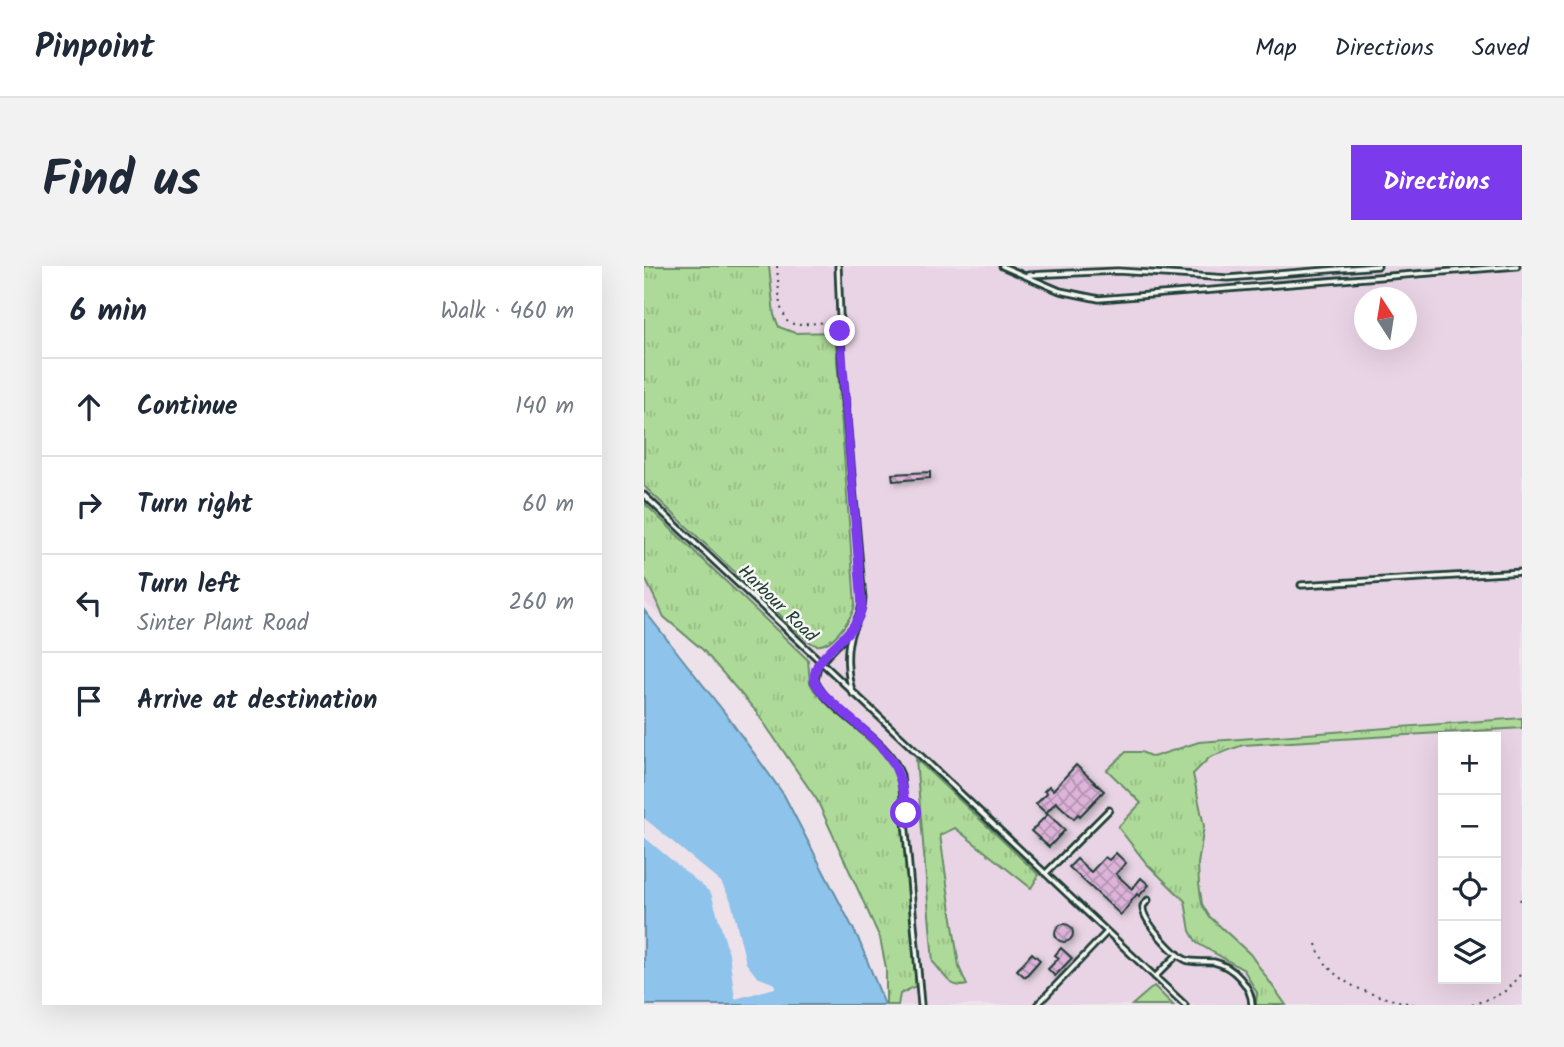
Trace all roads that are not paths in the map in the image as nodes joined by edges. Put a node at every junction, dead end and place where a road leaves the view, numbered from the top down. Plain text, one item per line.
1 (838, 266) edge
2 (1002, 266) edge
3 (1378, 266) edge
4 (1517, 266) edge
5 (1023, 275) junction
6 (644, 495) edge
7 (1522, 572) edge
8 (1301, 585) dead end
9 (853, 629) junction
10 (820, 662) junction
11 (853, 694) junction
12 (1109, 810) dead end
13 (1046, 874) junction
14 (1148, 900) dead end
15 (1107, 932) junction
16 (1178, 954) junction
17 (1155, 977) junction
18 (921, 1005) edge
19 (1037, 1005) edge
20 (1185, 1005) edge
21 (1252, 1005) edge

1 - 9 lane
2 - 5 lane
3 - 5 lane
4 - 5 lane
6 - 10 lane, Harbour Road
7 - 8 lane
9 - 10 lane
9 - 11 lane
10 - 11 lane, Harbour Road
10 - 18 lane
11 - 13 lane, Harbour Road
12 - 13 lane
13 - 15 lane
14 - 16 lane
15 - 17 lane
15 - 19 lane
16 - 17 lane
16 - 21 lane
17 - 20 lane

